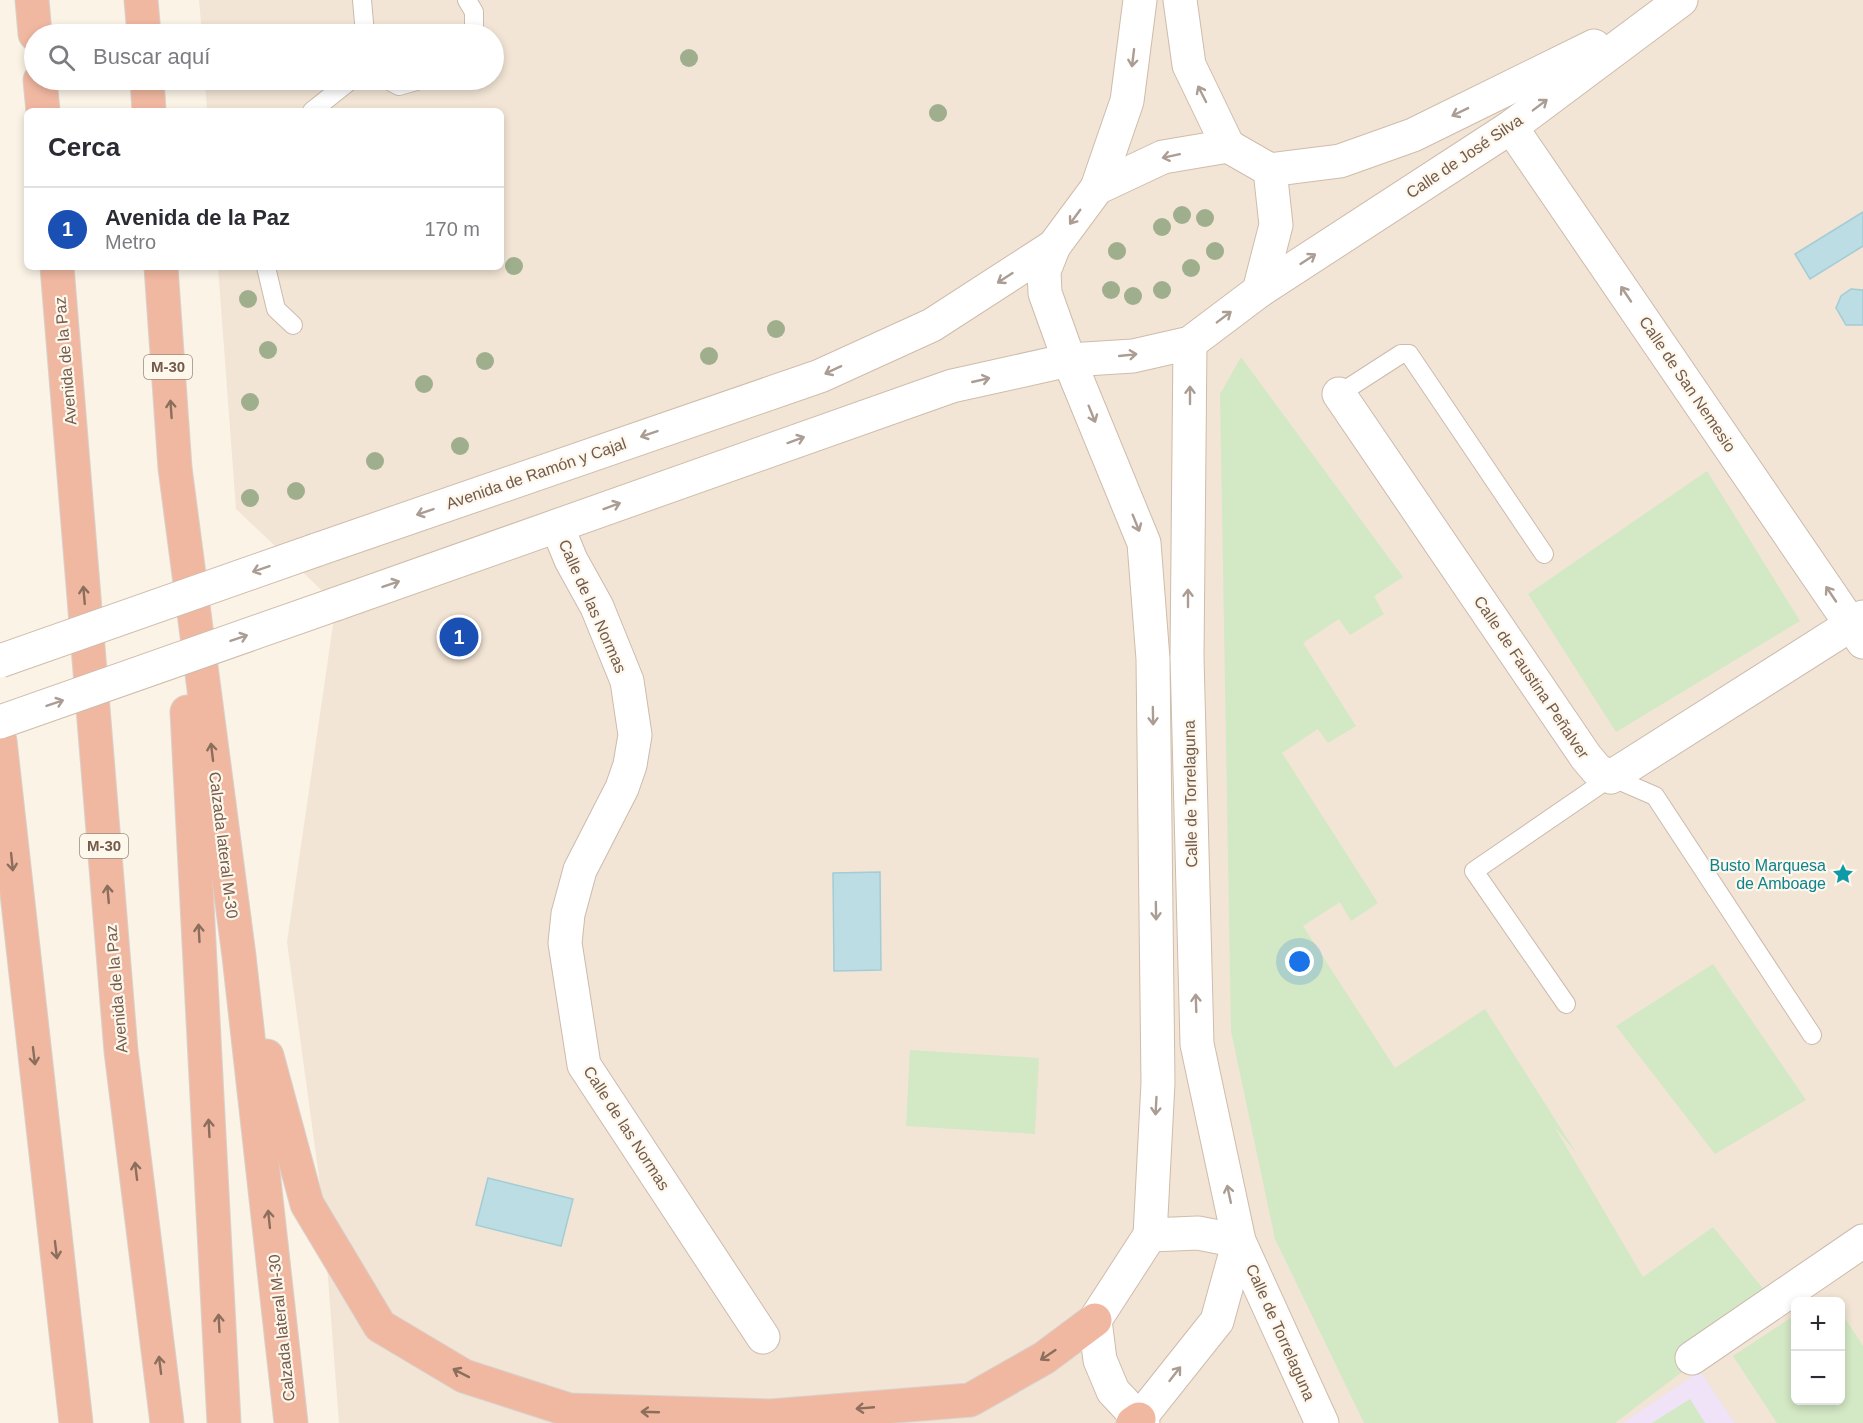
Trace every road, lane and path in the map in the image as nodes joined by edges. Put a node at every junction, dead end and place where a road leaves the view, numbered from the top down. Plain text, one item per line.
1 (32, 0) edge
2 (141, 0) edge
3 (362, 0) edge
4 (467, 0) edge
5 (1140, 0) edge
6 (1180, 0) edge
7 (1672, 6) edge
8 (34, 24) edge
9 (143, 24) edge
10 (364, 24) edge
11 (474, 24) edge
12 (41, 90) edge
13 (148, 90) edge
14 (338, 90) edge
15 (43, 108) edge
16 (149, 108) edge
17 (316, 108) edge
18 (1511, 127) junction
19 (1228, 146) junction
20 (1270, 170) junction
21 (1097, 188) junction
22 (1054, 246) junction
23 (57, 270) edge
24 (160, 270) edge
25 (267, 270) edge
26 (1259, 291) junction
27 (293, 325) dead end
28 (1190, 344) junction
29 (1069, 360) junction
30 (1339, 394) joint
31 (175, 468) junction
32 (557, 526) junction
33 (1544, 554) dead end
34 (1859, 628) edge
35 (0, 661) edge
36 (0, 722) edge
37 (0, 741) edge
38 (1611, 777) junction
39 (239, 956) junction
40 (1566, 1004) dead end
41 (1812, 1035) dead end
42 (1150, 1235) junction
43 (1239, 1240) junction
44 (1863, 1242) edge
45 (1095, 1320) junction
46 (763, 1337) dead end
47 (1692, 1358) dead end
48 (1138, 1422) edge
49 (76, 1423) edge
50 (167, 1423) edge
51 (224, 1423) edge
52 (291, 1423) edge
53 (1322, 1423) edge

1 - 8 highway
2 - 9 highway
3 - 10 lane
4 - 11 lane
5 -> 21 street
19 -> 6 street
18 -> 7 street, Calle de José Silva
7 -> 20 street, Calle de José Silva
12 - 15 highway
13 - 16 highway
14 - 17 lane
26 -> 18 street, Calle de José Silva
34 -> 18 street, Calle de San Nemesio
19 - 20 street
19 -> 21 street
20 - 26 street
21 -> 22 street
22 - 29 street
22 -> 35 street, Avenida de Ramón y Cajal, bridge
50 -> 23 highway, Avenida de la Paz / M-30
31 -> 24 highway, Calzada lateral M-30 / M-30
25 - 27 lane
28 -> 26 street, Calle de José Silva
29 -> 28 street
43 -> 28 street, Calle de Torrelaguna
32 -> 29 street
29 -> 42 street
30 - 33 lane
30 - 38 street, Calle de Faustina Peñalver
39 -> 31 highway, Calzada lateral M-30 / M-30
51 -> 31 highway, M-30
36 -> 32 street, bridge
32 - 46 street, Calle de las Normas
34 - 38 street
37 -> 49 highway
38 - 40 lane
38 - 41 lane
45 -> 39 highway
52 -> 39 highway, Calzada lateral M-30 / M-30
42 - 43 street
42 - 45 street
48 -> 43 street
43 - 53 street, Calle de Torrelaguna
44 - 47 street
45 - 48 street

